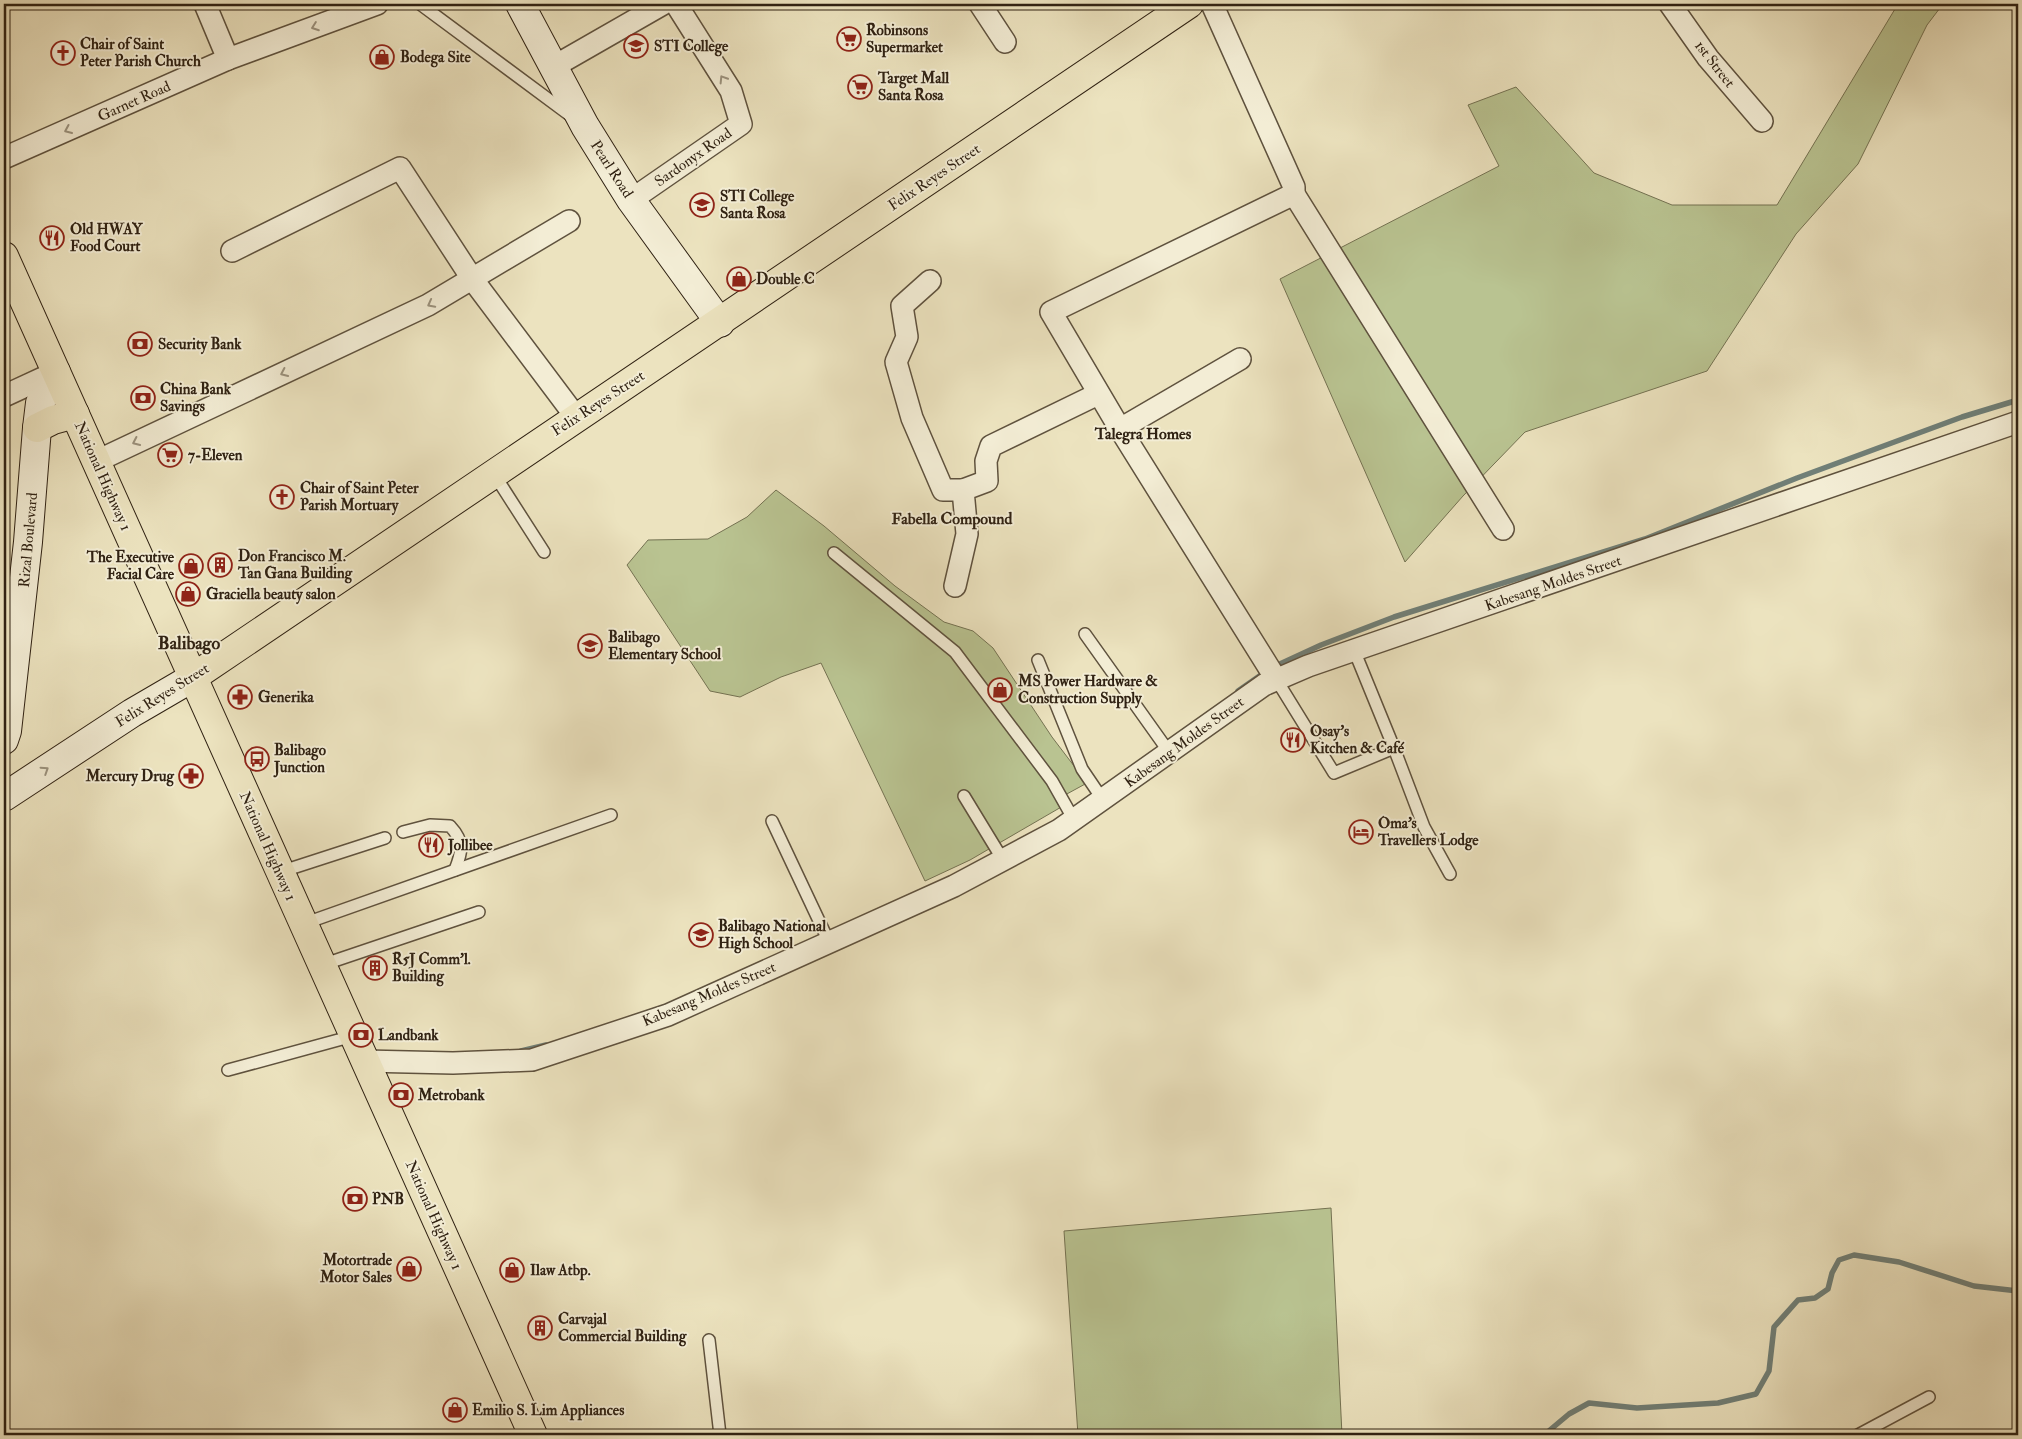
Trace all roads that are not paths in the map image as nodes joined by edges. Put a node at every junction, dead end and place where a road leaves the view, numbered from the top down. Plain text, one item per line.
1 (205, 4) edge
2 (377, 4) edge
3 (420, 4) edge
4 (520, 4) edge
5 (663, 4) edge
6 (676, 4) edge
7 (980, 4) edge
8 (1189, 4) edge
9 (1212, 4) edge
10 (1670, 4) edge
11 (1005, 42) dead end
12 (228, 59) junction
13 (553, 67) junction
14 (1762, 121) dead end
15 (585, 126) junction
16 (4, 158) edge
17 (1294, 194) junction
18 (632, 200) junction
19 (569, 221) dead end
20 (232, 251) dead end
21 (4, 256) edge
22 (473, 280) junction
23 (930, 281) dead end
24 (720, 323) junction
25 (1240, 359) dead end
26 (56, 372) junction
27 (1098, 394) junction
28 (4, 396) edge
29 (75, 414) junction
30 (576, 418) junction
31 (2018, 422) edge
32 (37, 428) junction
33 (1120, 429) junction
34 (97, 461) junction
35 (494, 474) junction
36 (963, 490) junction
37 (1503, 529) dead end
38 (544, 552) dead end
39 (834, 553) dead end
40 (955, 586) dead end
41 (1085, 634) dead end
42 (11, 637) edge
43 (1354, 650) junction
44 (1038, 660) dead end
45 (1272, 673) junction
46 (192, 678) junction
47 (4, 740) edge
48 (1394, 748) junction
49 (1169, 752) junction
50 (964, 796) dead end
51 (4, 797) edge
52 (1103, 800) junction
53 (611, 815) dead end
54 (1074, 820) junction
55 (772, 821) dead end
56 (403, 832) dead end
57 (385, 838) dead end
58 (1003, 860) junction
59 (455, 870) junction
60 (280, 872) junction
61 (1450, 874) dead end
62 (479, 912) dead end
63 (303, 924) junction
64 (829, 942) junction
65 (322, 965) junction
66 (353, 1036) junction
67 (364, 1061) junction
68 (228, 1070) dead end
69 (708, 1340) dead end
70 (1929, 1397) dead end
71 (533, 1435) edge
72 (720, 1435) edge
73 (1858, 1435) edge

1 - 12 street
2 -> 12 street, Garnet Road
3 - 15 lane
4 - 13 main road, Pearl Road
5 - 13 street
18 -> 6 street, Sardonyx Road
7 - 11 street
8 - 24 main road, Felix Reyes Street
9 - 17 street
10 - 14 street, 1st Street
12 -> 16 street, Garnet Road
13 - 15 main road, Pearl Road
15 - 18 main road, Pearl Road
17 - 27 street
17 - 37 street
18 - 24 main road, Pearl Road
19 - 22 street
20 - 22 street
21 - 26 main road, National Highway 1
22 - 30 street
22 -> 34 street
23 - 36 street
24 - 30 main road, Felix Reyes Street
25 - 33 street
26 - 28 street
26 - 29 main road, National Highway 1
26 - 32 main road, Rizal Boulevard
27 - 33 street
27 - 36 street
29 - 32 main road
29 - 34 main road, National Highway 1
30 - 35 main road, Felix Reyes Street
31 - 43 street, Kabesang Moldes Street
32 - 42 main road, Rizal Boulevard
33 - 45 street
34 - 46 main road, National Highway 1
35 - 38 lane
35 - 46 main road, Felix Reyes Street
36 - 40 street
39 - 54 lane
41 - 49 lane
42 - 47 main road, Rizal Boulevard
43 - 45 street, Kabesang Moldes Street
43 - 48 lane
44 - 52 lane
45 - 48 lane
45 - 49 street, Kabesang Moldes Street
51 -> 46 main road, Felix Reyes Street
46 - 60 main road, National Highway 1
48 - 61 lane
49 - 52 street, Kabesang Moldes Street
50 - 58 lane
52 - 54 street, Kabesang Moldes Street
53 - 59 lane
54 - 58 street, Kabesang Moldes Street
55 - 64 lane
56 - 59 lane
57 - 60 lane
58 - 64 street, Kabesang Moldes Street
59 - 63 lane
60 - 63 main road, National Highway 1
62 - 65 lane
63 - 65 main road, National Highway 1
64 - 67 street, Kabesang Moldes Street
65 - 66 main road, National Highway 1
66 - 67 main road, National Highway 1
66 - 68 lane
67 - 71 main road, National Highway 1
69 - 72 lane
70 - 73 lane

